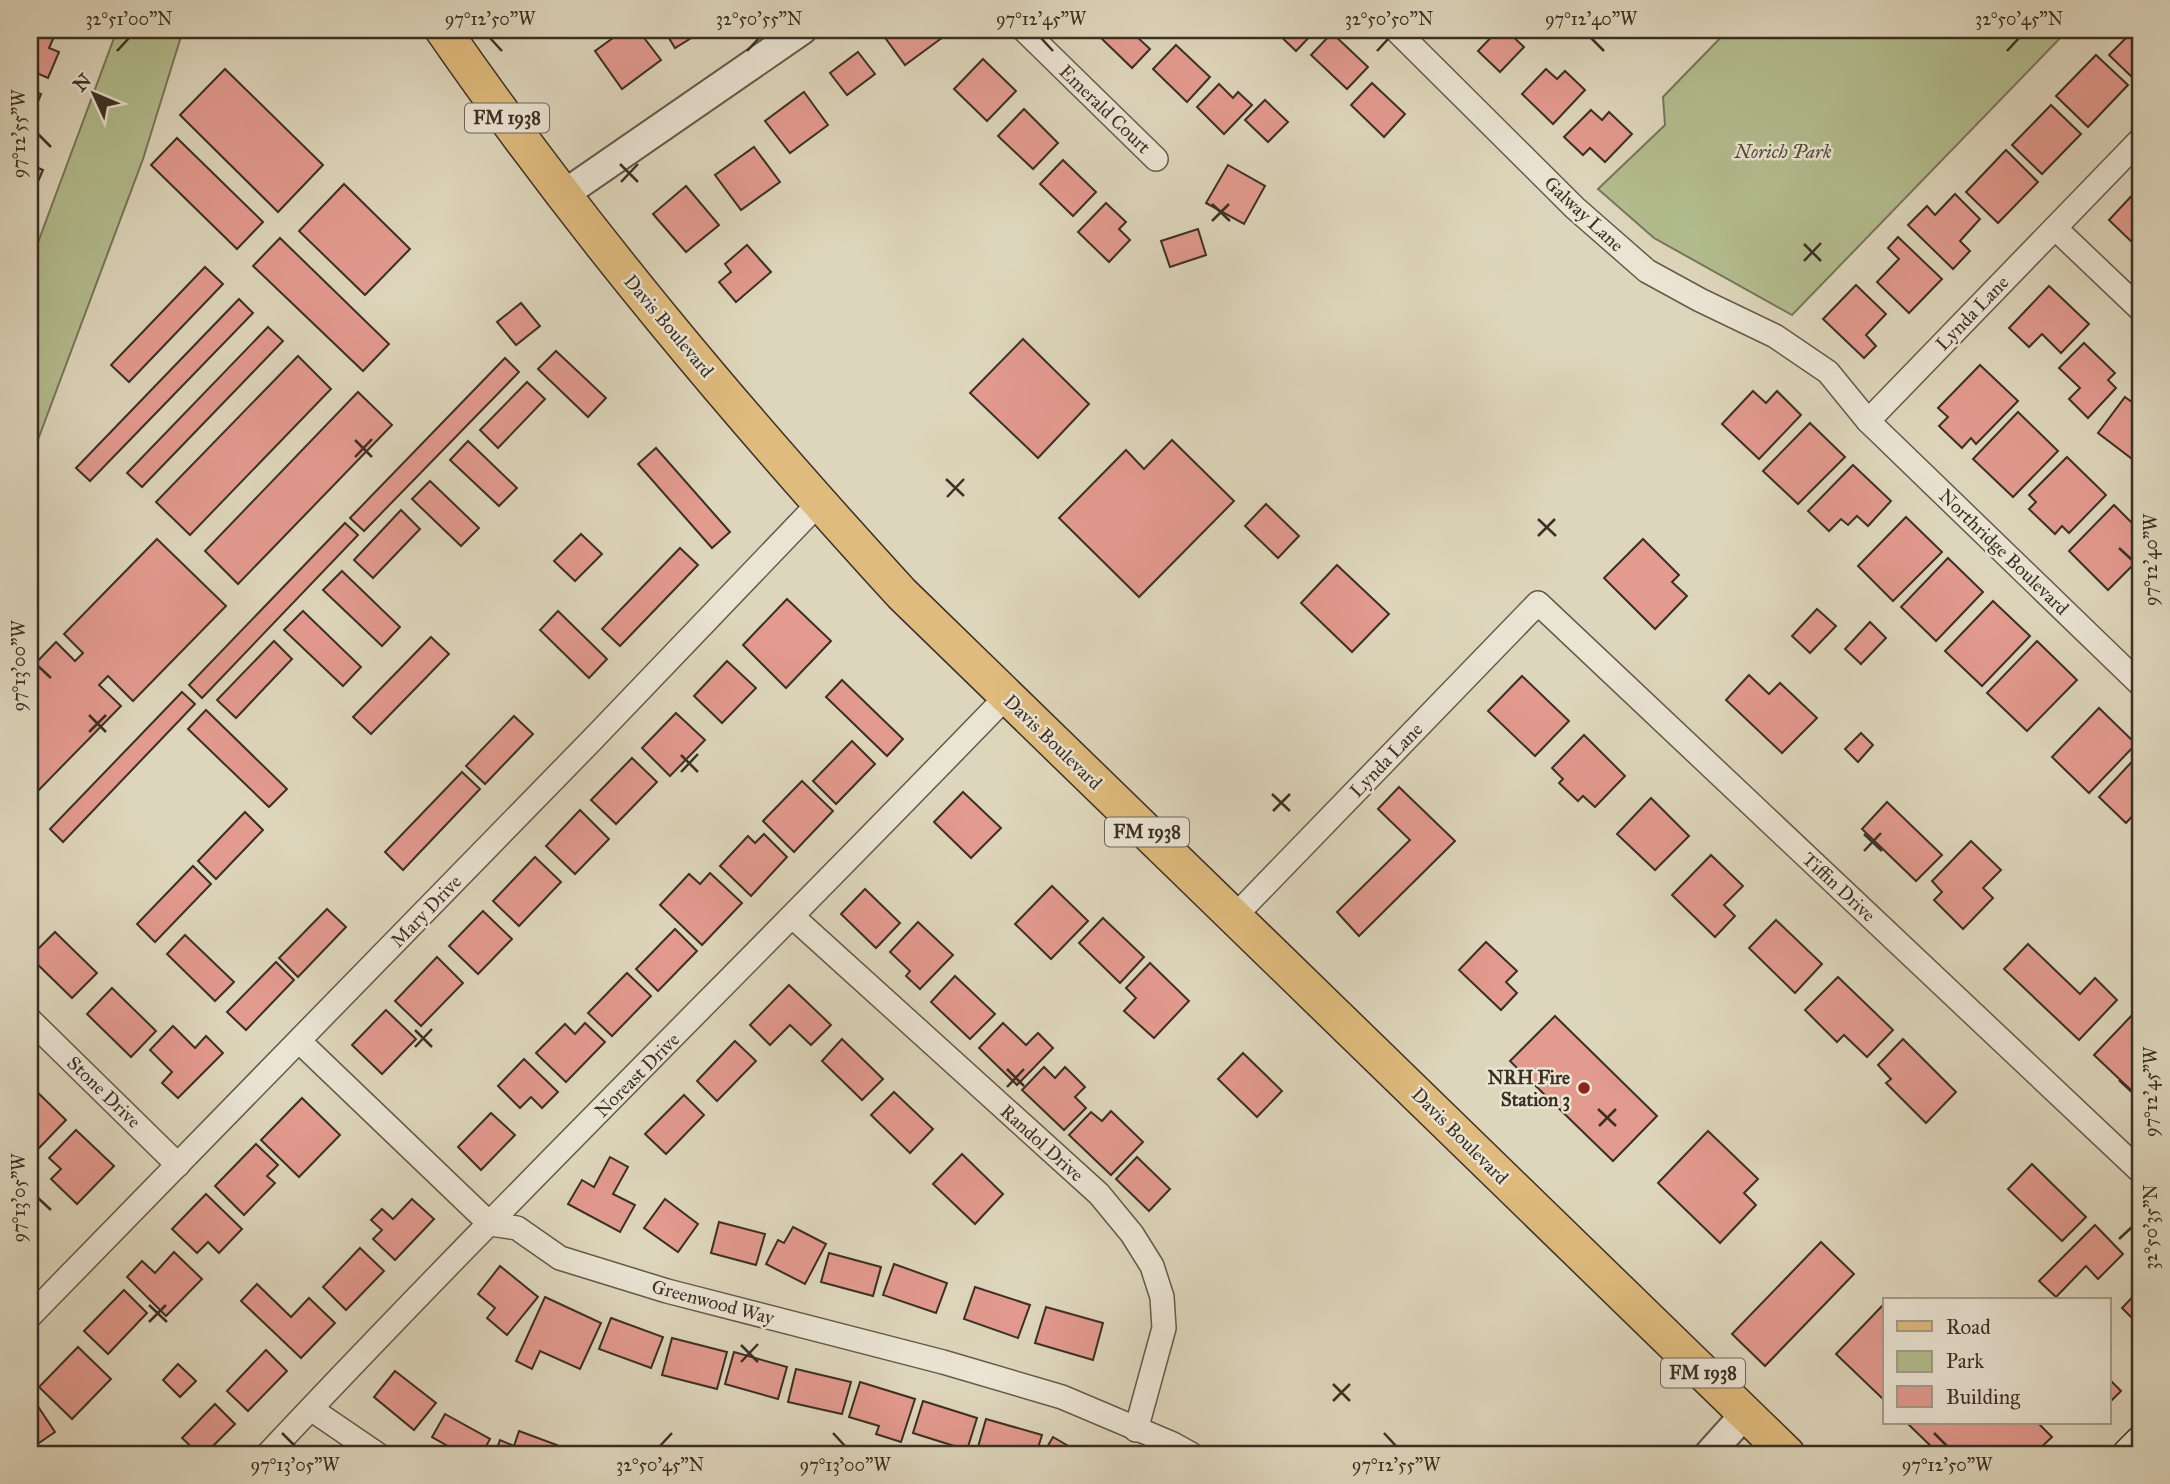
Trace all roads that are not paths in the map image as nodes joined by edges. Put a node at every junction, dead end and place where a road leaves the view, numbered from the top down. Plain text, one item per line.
1 (443, 30) edge
2 (802, 30) edge
3 (1024, 30) edge
4 (1396, 30) edge
5 (2140, 139) edge
6 (1156, 159) dead end
7 (563, 195) junction
8 (2055, 228) junction
9 (2140, 309) edge
10 (1868, 421) junction
11 (819, 503) junction
12 (1538, 603) joint
13 (2140, 684) edge
14 (1006, 697) junction
15 (1235, 916) junction
16 (793, 917) junction
17 (30, 1020) edge
18 (299, 1041) junction
19 (178, 1164) junction
20 (2140, 1171) edge
21 (490, 1224) junction
22 (30, 1316) edge
23 (311, 1409) junction
24 (1745, 1414) junction
25 (1136, 1430) junction
26 (2140, 1443) edge
27 (268, 1454) edge
28 (377, 1454) edge
29 (1191, 1454) edge
30 (1709, 1454) edge
31 (1787, 1454) edge
32 (2129, 1454) edge

1 - 7 main road, Davis Boulevard / FM 1938
2 - 7 street
3 - 6 street, Emerald Court
4 - 10 street, Galway Lane
5 - 8 street, Lynda Lane
7 - 11 main road, Davis Boulevard / FM 1938
8 - 9 street
8 - 10 street, Lynda Lane
10 - 13 street, Northridge Boulevard
11 - 14 main road, Davis Boulevard / FM 1938
11 - 18 street, Mary Drive
12 - 15 street, Lynda Lane
12 - 20 street, Tiffin Drive
14 - 15 main road, Davis Boulevard / FM 1938
14 - 16 street, Noreast Drive
15 - 24 main road, Davis Boulevard / FM 1938
16 - 21 street, Noreast Drive
16 - 25 street, Randol Drive
17 - 19 street, Stone Drive
18 - 19 street, Mary Drive
18 - 21 street, Greenwood Way
19 - 22 street, Mary Drive
21 - 23 street, Noreast Drive
21 - 25 street, Greenwood Way
23 - 27 street, Noreast Drive
23 - 28 street
24 - 30 street
24 - 31 main road, Davis Boulevard / FM 1938
25 - 29 street, Greenwood Way
26 - 32 main road

